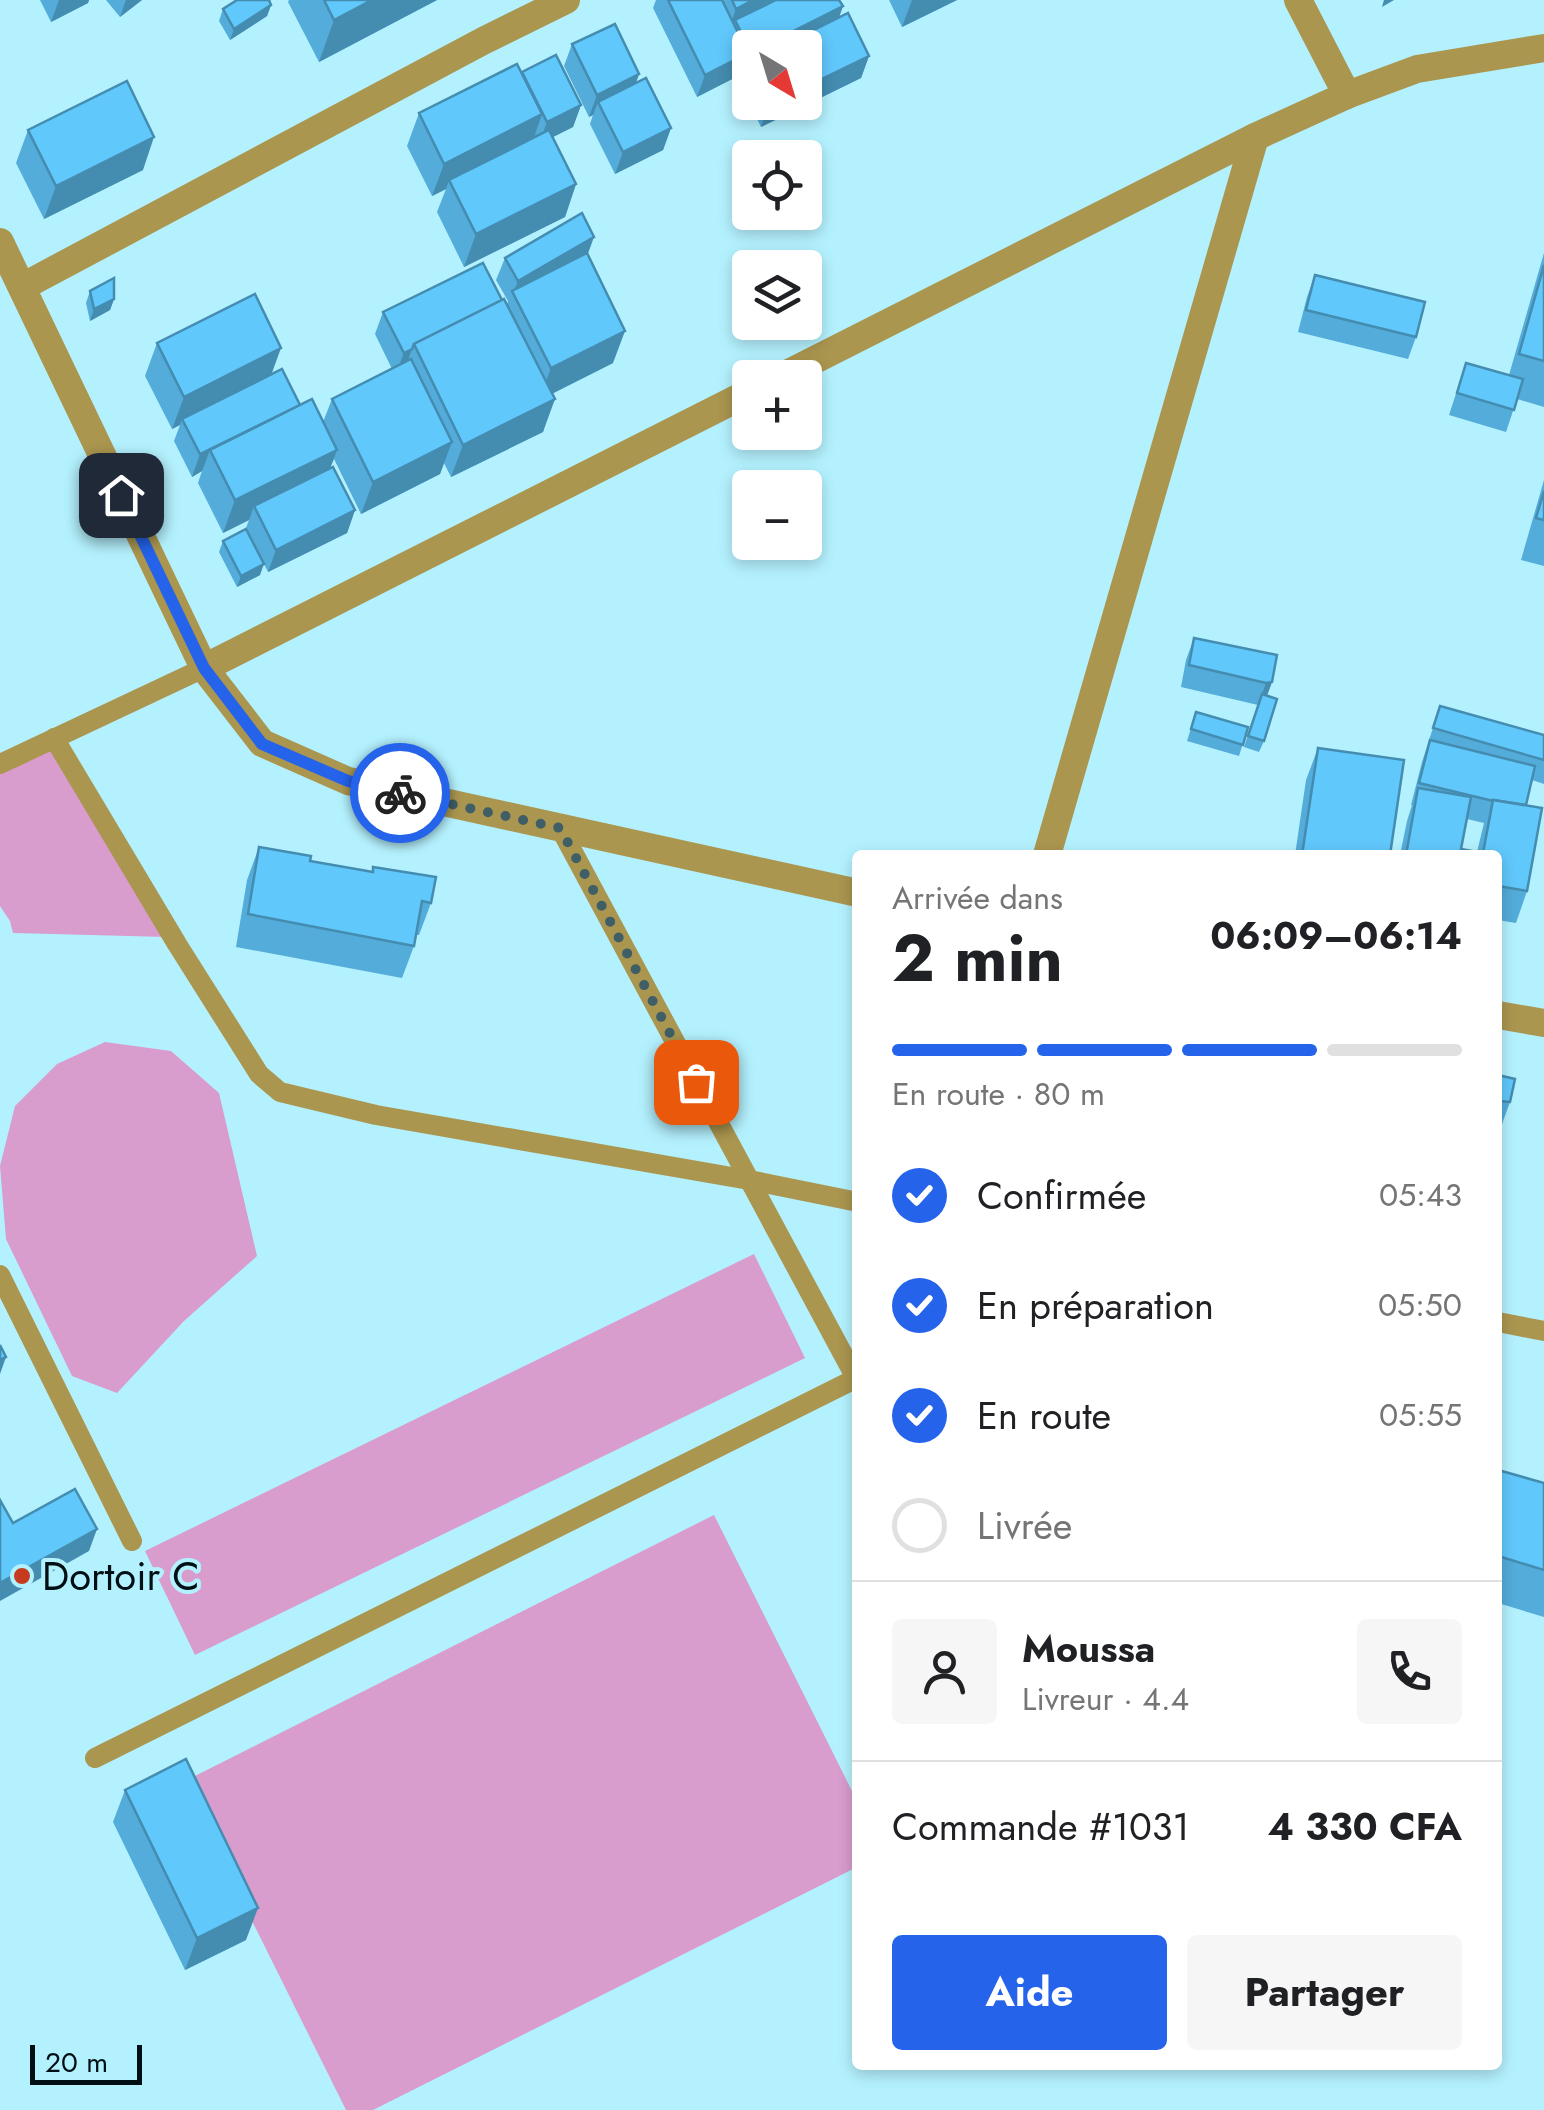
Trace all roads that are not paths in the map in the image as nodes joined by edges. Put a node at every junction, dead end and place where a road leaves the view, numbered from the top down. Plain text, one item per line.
1 (566, 0) edge
2 (1298, 0) edge
3 (1544, 48) edge
4 (1347, 95) junction
5 (1255, 137) junction
6 (0, 242) edge
7 (22, 287) junction
8 (814, 360) edge
9 (732, 401) edge
10 (204, 668) junction
11 (54, 738) junction
12 (0, 764) edge
13 (560, 828) junction
14 (1047, 850) edge
15 (852, 892) edge
16 (1502, 1016) edge
17 (1543, 1021) edge
18 (748, 1180) junction
19 (852, 1201) edge
20 (0, 1275) edge
21 (1502, 1323) edge
22 (1544, 1331) edge
23 (852, 1373) edge
24 (852, 1382) edge
25 (132, 1541) dead end
26 (95, 1758) dead end

1 - 7 street
2 - 4 street
3 - 4 street
4 - 5 street
5 - 8 street
5 - 14 street
6 - 7 street
7 - 10 street
9 - 10 street
10 - 11 lane
10 - 13 street
11 - 12 lane
11 - 18 lane
13 - 15 street
13 - 18 lane
16 - 17 street
18 - 19 lane
18 - 23 lane
20 - 25 lane
21 - 22 lane
24 - 26 lane

